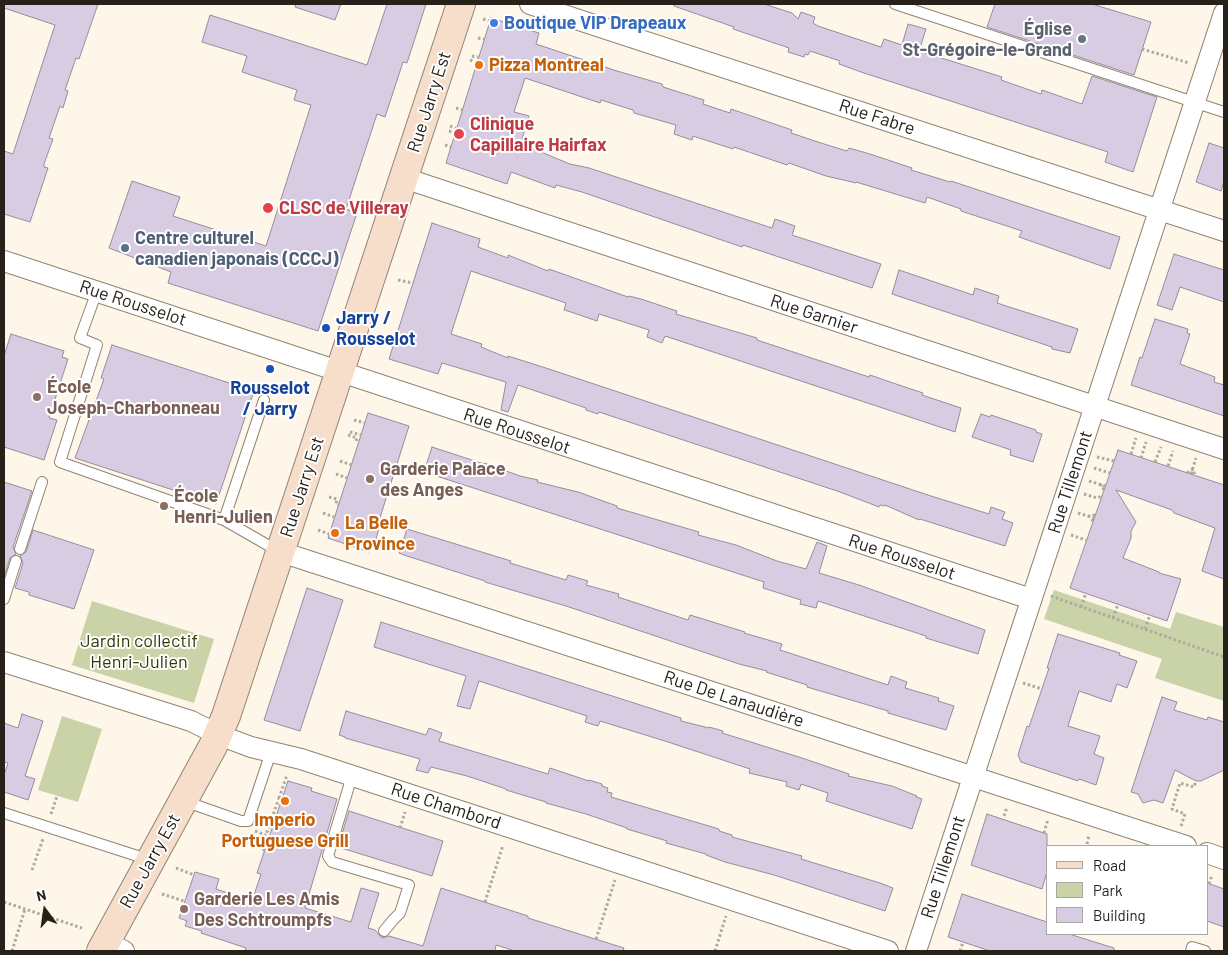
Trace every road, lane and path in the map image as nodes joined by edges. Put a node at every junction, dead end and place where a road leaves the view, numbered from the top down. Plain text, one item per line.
1 (461, 4) edge
2 (530, 4) edge
3 (895, 4) edge
4 (1224, 14) edge
5 (483, 19) dead end
6 (490, 21) dead end
7 (478, 38) dead end
8 (484, 39) dead end
9 (1142, 49) dead end
10 (472, 56) dead end
11 (478, 58) dead end
12 (470, 60) dead end
13 (476, 62) dead end
14 (1189, 63) dead end
15 (1194, 102) junction
16 (456, 108) dead end
17 (463, 110) dead end
18 (1224, 112) edge
19 (450, 128) dead end
20 (456, 131) dead end
21 (444, 145) dead end
22 (451, 147) dead end
23 (404, 178) junction
24 (1160, 210) junction
25 (1224, 231) edge
26 (4, 261) edge
27 (398, 280) dead end
28 (413, 284) dead end
29 (97, 292) junction
30 (339, 372) junction
31 (264, 400) dead end
32 (1095, 407) junction
33 (354, 420) dead end
34 (365, 423) dead end
35 (361, 435) dead end
36 (1136, 438) dead end
37 (359, 442) dead end
38 (1146, 442) dead end
39 (1161, 446) dead end
40 (1224, 449) edge
41 (1174, 451) dead end
42 (1131, 454) dead end
43 (1096, 456) dead end
44 (1142, 458) dead end
45 (1196, 458) dead end
46 (340, 461) dead end
47 (1114, 461) dead end
48 (1156, 463) dead end
49 (352, 465) dead end
50 (1170, 466) dead end
51 (1092, 468) dead end
52 (1110, 473) dead end
53 (336, 474) dead end
54 (1191, 474) dead end
55 (347, 478) dead end
56 (1088, 481) dead end
57 (42, 482) dead end
58 (1105, 488) dead end
59 (1084, 494) dead end
60 (329, 497) dead end
61 (1100, 498) dead end
62 (339, 505) dead end
63 (323, 513) dead end
64 (1078, 513) dead end
65 (334, 518) dead end
66 (1094, 518) dead end
67 (224, 520) junction
68 (318, 530) dead end
69 (329, 534) dead end
70 (1070, 535) dead end
71 (1087, 538) dead end
72 (20, 549) dead end
73 (281, 552) junction
74 (16, 561) dead end
75 (1086, 593) dead end
76 (1040, 597) junction
77 (4, 599) edge
78 (1118, 604) dead end
79 (1081, 607) junction
80 (1150, 615) dead end
81 (1113, 618) junction
82 (1145, 630) junction
83 (1224, 657) edge
84 (4, 662) edge
85 (1021, 683) dead end
86 (1042, 689) dead end
87 (218, 735) junction
88 (272, 752) junction
89 (288, 772) dead end
90 (352, 776) junction
91 (972, 777) junction
92 (1196, 781) dead end
93 (57, 796) dead end
94 (183, 801) junction
95 (406, 810) dead end
96 (4, 813) edge
97 (1049, 817) dead end
98 (47, 826) junction
99 (400, 828) dead end
100 (1090, 831) dead end
101 (1044, 833) dead end
102 (1183, 837) edge
103 (504, 842) dead end
104 (1087, 844) dead end
105 (265, 850) dead end
106 (1215, 861) edge
107 (164, 864) junction
108 (32, 870) dead end
109 (194, 876) dead end
110 (616, 878) dead end
111 (1209, 884) dead end
112 (162, 894) dead end
113 (184, 901) dead end
114 (4, 902) edge
115 (485, 902) dead end
116 (26, 909) junction
117 (727, 914) dead end
118 (82, 928) dead end
119 (384, 931) dead end
120 (596, 939) dead end
121 (963, 942) dead end
122 (110, 948) edge
123 (12, 951) edge
124 (715, 951) edge
125 (888, 951) edge
126 (916, 951) edge
127 (960, 951) edge
128 (1191, 951) edge
129 (1205, 951) edge

1 - 23 main road, Rue Jarry Est
2 - 24 street, Rue Fabre
3 - 15 lane
4 - 15 street, Rue Tillemont
5 - 6 path
7 - 8 path
9 - 14 path
10 - 11 path
12 - 13 path
15 - 18 lane
15 - 24 street, Rue Tillemont
16 - 17 path
19 - 20 path
21 - 22 path
23 - 30 main road, Rue Jarry Est
23 - 32 street, Rue Garnier
24 - 25 street, Rue Fabre
24 - 32 street, Rue Tillemont
26 - 29 street, Rue Rousselot
27 - 28 path
29 - 30 street, Rue Rousselot
29 - 67 lane
30 - 73 main road, Rue Jarry Est
30 - 76 street, Rue Rousselot
31 - 67 lane
32 - 40 street, Rue Garnier
32 - 76 street, Rue Tillemont
33 - 34 path
35 - 37 path
36 - 42 path
38 - 44 path
39 - 48 path
41 - 50 path
43 - 47 path
45 - 54 path
46 - 49 path
51 - 52 path
53 - 55 path
56 - 58 path
57 - 72 lane
59 - 61 path
60 - 62 path
63 - 65 path
64 - 66 path
67 - 73 lane
68 - 69 path
70 - 71 path
73 - 87 main road, Rue Jarry Est
73 - 91 street, Rue De Lanaudière
74 - 77 lane
75 - 79 path
76 - 79 path
76 - 91 street, Rue Tillemont
78 - 81 path
79 - 81 path
80 - 82 path
81 - 82 path
82 - 83 path
84 - 87 street, Rue Chambord
85 - 86 path
87 - 88 street, Rue Chambord
87 - 94 main road, Rue Jarry Est
88 - 90 street, Rue Chambord
88 - 94 lane
89 - 105 path
90 - 119 lane
90 - 125 street, Rue Chambord
91 - 102 street, Rue De Lanaudière
91 - 126 street, Rue Tillemont
92 - 102 path
93 - 98 path
94 - 107 main road, Rue Jarry Est
95 - 99 path
96 - 98 lane
97 - 101 path
98 - 107 lane
98 - 108 path
100 - 104 path
103 - 115 path
106 - 111 path
107 - 109 path
107 - 122 main road, Rue Jarry Est
110 - 120 path
112 - 113 path
114 - 116 path
116 - 118 path
116 - 123 path
117 - 124 path
121 - 127 path
128 - 129 lane

